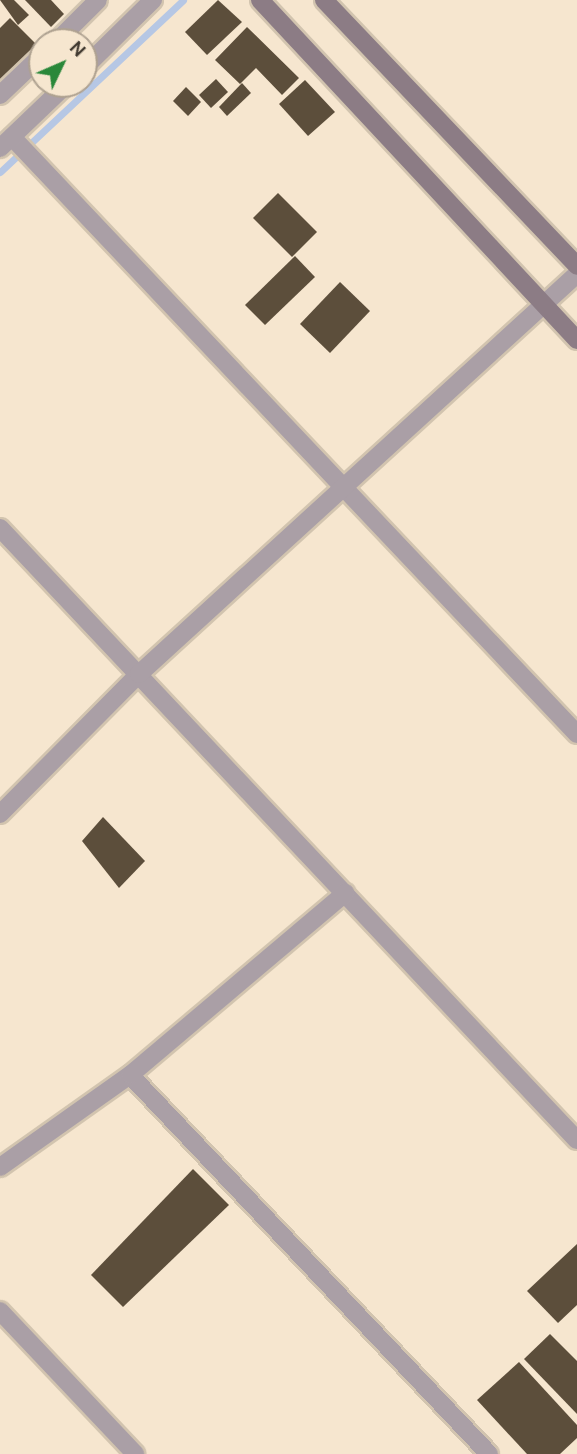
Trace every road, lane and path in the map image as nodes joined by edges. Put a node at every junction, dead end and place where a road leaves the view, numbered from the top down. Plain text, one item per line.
1 (99, 0) edge
2 (153, 0) edge
3 (260, 0) edge
4 (324, 0) edge
5 (70, 28) edge
6 (98, 54) edge
7 (28, 68) edge
8 (0, 95) edge
9 (53, 98) edge
10 (6, 143) edge
11 (577, 266) edge
12 (577, 274) edge
13 (547, 308) junction
14 (577, 340) edge
15 (340, 489) junction
16 (0, 528) edge
17 (139, 674) junction
18 (577, 734) edge
19 (0, 814) edge
20 (345, 893) junction
21 (130, 1075) junction
22 (577, 1140) edge
23 (0, 1167) edge
24 (0, 1311) edge
25 (135, 1454) edge
26 (489, 1454) edge

1 - 5 street
2 - 6 street
3 - 13 street
4 - 11 street
7 - 8 street
9 - 10 street
10 - 15 street
12 - 13 street
13 - 14 street
13 - 15 street
15 - 17 street
15 - 18 street
16 - 17 street
17 - 19 street
17 - 20 street
20 - 21 street
20 - 22 street
21 - 23 street
21 - 26 street
24 - 25 street

